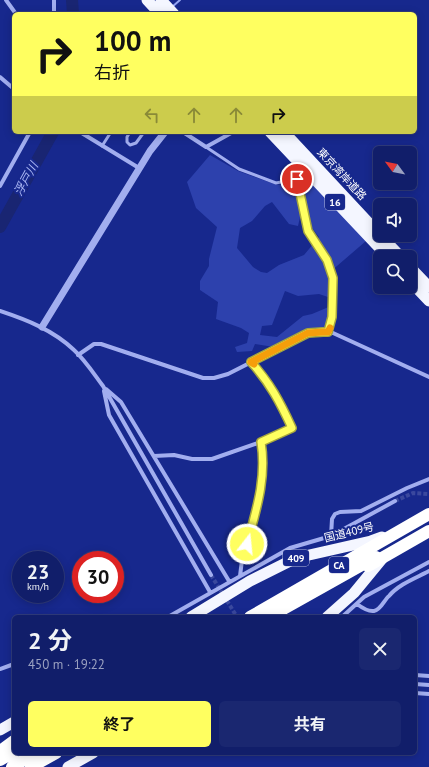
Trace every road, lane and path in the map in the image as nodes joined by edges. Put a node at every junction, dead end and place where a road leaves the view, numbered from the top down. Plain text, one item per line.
1 (6, 0) edge
2 (54, 0) edge
3 (147, 0) edge
4 (161, 0) edge
5 (15, 12) edge
6 (54, 12) edge
7 (158, 12) edge
8 (172, 12) edge
9 (0, 76) edge
10 (12, 87) edge
11 (29, 134) edge
12 (84, 134) edge
13 (110, 134) edge
14 (129, 134) edge
15 (143, 134) edge
16 (163, 134) edge
17 (186, 134) edge
18 (229, 134) edge
19 (272, 134) edge
20 (286, 134) edge
21 (102, 146) junction
22 (206, 147) junction
23 (139, 168) junction
24 (308, 173) junction
25 (297, 179) junction
26 (0, 186) edge
27 (373, 227) edge
28 (387, 242) edge
29 (381, 250) edge
30 (394, 250) edge
31 (417, 274) edge
32 (429, 287) edge
33 (417, 288) edge
34 (429, 301) edge
35 (0, 311) edge
36 (42, 327) junction
37 (328, 332) junction
38 (78, 355) junction
39 (251, 362) junction
40 (429, 377) edge
41 (103, 386) junction
42 (261, 442) junction
43 (154, 456) junction
44 (429, 479) edge
45 (395, 501) tunnel mouth
46 (429, 516) edge
47 (412, 525) junction
48 (429, 530) edge
49 (331, 536) junction
50 (395, 546) junction
51 (429, 562) edge
52 (429, 571) edge
53 (211, 575) tunnel mouth
54 (240, 576) junction
55 (229, 581) junction
56 (210, 592) junction
57 (356, 604) junction
58 (171, 615) edge
59 (194, 615) edge
60 (247, 615) edge
61 (254, 615) edge
62 (273, 615) edge
63 (280, 615) edge
64 (329, 615) edge
65 (344, 615) edge
66 (12, 665) edge
67 (0, 669) edge
68 (417, 675) edge
69 (429, 676) edge
70 (417, 684) edge
71 (429, 685) edge
72 (417, 693) edge
73 (429, 694) edge
74 (12, 723) edge
75 (0, 730) edge
76 (12, 742) edge
77 (0, 750) edge
78 (12, 753) edge
79 (33, 755) edge
80 (52, 755) edge
81 (89, 755) edge
82 (0, 760) edge
83 (12, 767) edge
84 (31, 767) edge
85 (68, 767) edge

1 - 5 street
2 - 6 street
3 - 7 highway
4 - 8 highway
9 - 10 street
11 - 26 street
12 - 21 street
13 - 21 lane
14 - 15 lane
16 - 23 street
17 - 22 street
18 - 22 street
19 - 24 highway, 16
20 - 27 highway, 東京湾岸道路 / 16
21 - 23 street
22 - 25 lane
23 - 36 street
24 - 25 lane
24 - 29 highway, 16
25 - 37 lane
28 - 30 highway, 東京湾岸道路 / 16
31 - 32 highway
33 - 34 highway
35 - 36 street
36 - 38 street
37 - 39 street
37 - 40 street
38 - 39 street
38 - 41 street
39 - 42 street
41 - 43 street
41 - 53 street
41 - 56 street
42 - 43 street
42 - 54 street
43 - 55 street
44 - 49 street
45 - 49 street
46 - 47 highway, 国道409号 / 409
46 - 61 highway, CA, bridge
47 - 59 highway, 国道409号 / 409
47 - 60 highway
48 - 50 highway
48 - 63 highway, CA, bridge
49 - 54 street
50 - 62 highway
50 - 64 highway
51 - 57 street
52 - 57 street
54 - 55 street
55 - 56 street
56 - 58 street
57 - 65 street
66 - 67 street
68 - 69 street
70 - 71 street
72 - 73 street
74 - 75 highway
76 - 77 highway
78 - 82 highway
79 - 83 highway
80 - 84 highway
81 - 85 highway

